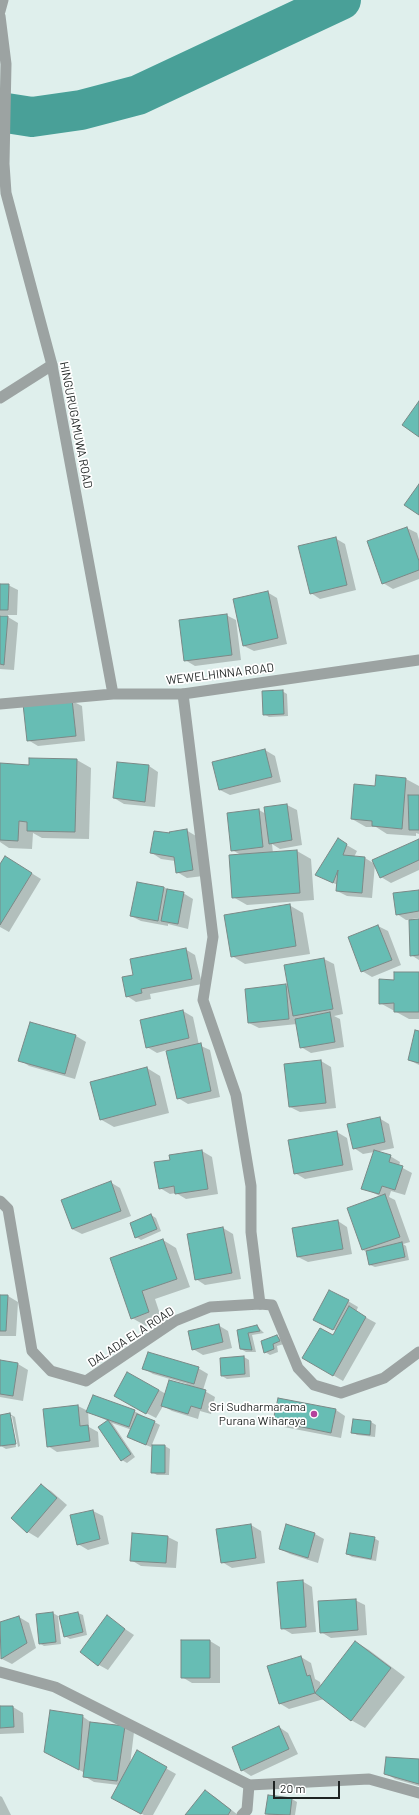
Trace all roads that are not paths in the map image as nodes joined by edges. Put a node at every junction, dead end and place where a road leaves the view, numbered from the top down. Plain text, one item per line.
1 (3, 0) edge
2 (0, 11) edge
3 (0, 16) edge
4 (52, 365) junction
5 (0, 398) edge
6 (419, 660) edge
7 (113, 694) junction
8 (183, 694) junction
9 (0, 704) edge
10 (0, 1201) edge
11 (260, 1304) junction
12 (419, 1352) edge
13 (0, 1672) edge
14 (249, 1785) junction
15 (419, 1793) edge
16 (242, 1815) edge

1 - 2 street
3 - 4 street, HINGURUGAMUWA ROAD
4 - 5 street
4 - 7 street, HINGURUGAMUWA ROAD
6 - 8 street, WEWELHINNA ROAD
7 - 8 street, WEWELHINNA ROAD
7 - 9 street, WEWELHINNA ROAD
8 - 11 street
10 - 11 street, DALADA ELA ROAD
11 - 12 street
13 - 14 street
14 - 15 street
14 - 16 street

